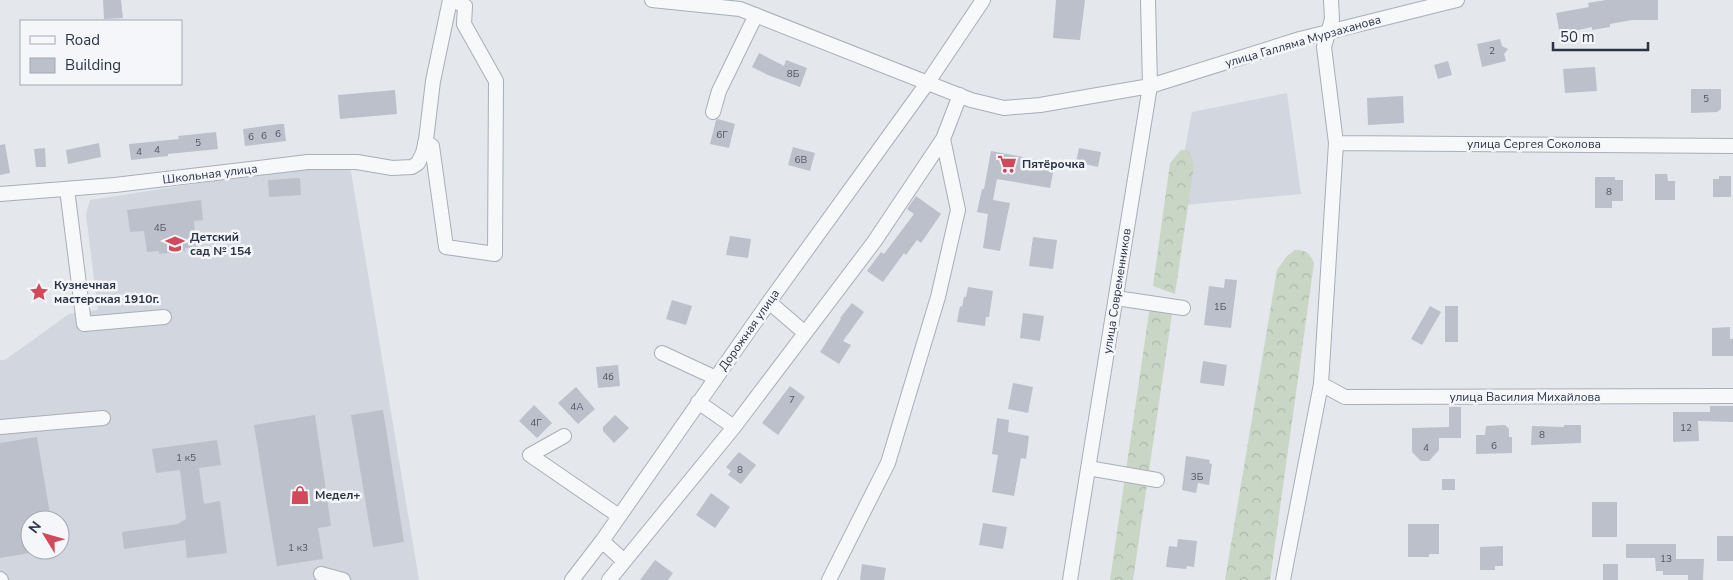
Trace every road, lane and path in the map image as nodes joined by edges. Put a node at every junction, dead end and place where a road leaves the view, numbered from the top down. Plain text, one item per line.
1 (451, 0) edge
2 (652, 0) edge
3 (983, 0) edge
4 (1148, 0) edge
5 (1331, 0) edge
6 (1457, 0) edge
7 (741, 5) edge
8 (756, 16) junction
9 (1328, 32) junction
10 (928, 82) junction
11 (1150, 86) junction
12 (960, 95) junction
13 (713, 112) dead end
14 (943, 139) junction
15 (425, 143) junction
16 (1336, 143) junction
17 (1733, 146) edge
18 (67, 189) junction
19 (0, 194) edge
20 (1116, 298) junction
21 (769, 302) junction
22 (1183, 308) dead end
23 (164, 316) dead end
24 (805, 333) junction
25 (662, 353) dead end
26 (716, 378) junction
27 (1321, 384) junction
28 (1733, 396) edge
29 (698, 402) junction
30 (103, 418) dead end
31 (0, 427) edge
32 (734, 427) junction
33 (564, 436) dead end
34 (1088, 468) junction
35 (1157, 480) dead end
36 (619, 516) junction
37 (602, 541) junction
38 (624, 561) junction
39 (321, 574) dead end
40 (343, 580) edge
41 (572, 580) edge
42 (609, 580) edge
43 (829, 580) edge
44 (1070, 580) edge
45 (1283, 580) edge

1 - 15 street
1 - 15 street
2 - 7 street, улица Галляма Мурзаханова
3 - 10 street, Дорожная улица
4 - 11 street, улица Современников
5 - 9 street
6 - 9 street, улица Галляма Мурзаханова
7 - 8 street, улица Галляма Мурзаханова
8 - 10 street, улица Галляма Мурзаханова
8 - 13 street
9 - 11 street, улица Галляма Мурзаханова
9 - 16 street
10 - 12 street, улица Галляма Мурзаханова
10 - 21 street, Дорожная улица
11 - 12 street, улица Галляма Мурзаханова
11 - 20 street, улица Современников
12 - 14 street
14 - 24 street
14 - 43 street
15 - 18 street, Школьная улица
16 - 17 street, улица Сергея Соколова
16 - 27 street
18 - 19 street, Школьная улица
18 - 23 street
20 - 22 street
20 - 34 street, улица Современников
21 - 24 street
21 - 26 street, Дорожная улица
24 - 32 street
25 - 26 street
26 - 29 street, Дорожная улица
27 - 28 street, улица Василия Михайлова
27 - 45 street
29 - 32 street
29 - 36 street, Дорожная улица
30 - 31 street
32 - 38 street
33 - 36 street
34 - 35 street
34 - 44 street, улица Современников
36 - 37 street, Дорожная улица
37 - 38 street
37 - 41 street, Дорожная улица
38 - 42 street
39 - 40 street

